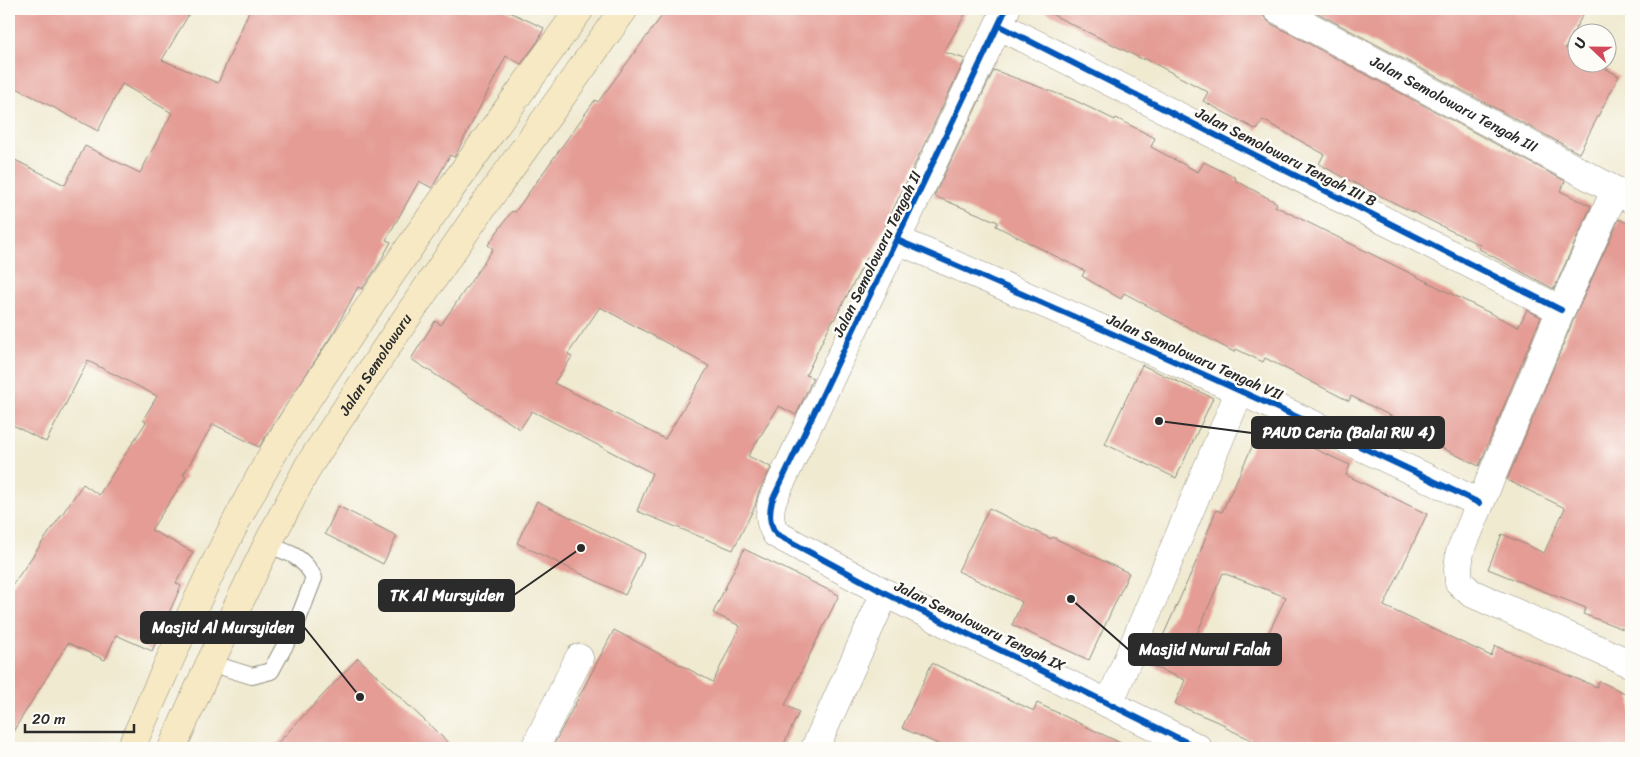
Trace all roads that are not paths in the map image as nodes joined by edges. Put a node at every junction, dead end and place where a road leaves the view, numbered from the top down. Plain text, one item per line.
1 (580, 9) edge
2 (624, 9) edge
3 (1276, 9) edge
4 (1003, 18) edge
5 (1623, 195) edge
6 (897, 240) junction
7 (1561, 310) junction
8 (1240, 390) junction
9 (276, 448) junction
10 (309, 465) junction
11 (1479, 503) junction
12 (770, 510) joint
13 (267, 545) junction
14 (886, 593) junction
15 (579, 658) dead end
16 (210, 663) junction
17 (1631, 664) edge
18 (1109, 704) junction
19 (131, 748) edge
20 (172, 748) edge
21 (535, 748) edge
22 (815, 748) edge
23 (1198, 748) edge

1 - 9 main road
2 - 10 main road, Jalan Semolowaru
3 - 5 street, Jalan Semolowaru Tengah III
4 - 6 street, Jalan Semolowaru Tengah II
4 - 7 street, Jalan Semolowaru Tengah III B
5 - 7 street
6 - 8 street, Jalan Semolowaru Tengah VII
6 - 12 street, Jalan Semolowaru Tengah II
7 - 11 street
8 - 11 street, Jalan Semolowaru Tengah VII
8 - 18 street
9 - 10 main road
9 - 19 main road
10 - 13 main road, Jalan Semolowaru
11 - 17 street
12 - 14 street, Jalan Semolowaru Tengah IX
13 - 16 main road, Jalan Semolowaru
13 - 16 lane
14 - 18 street, Jalan Semolowaru Tengah IX
14 - 22 street
15 - 21 street
16 - 20 main road, Jalan Semolowaru
18 - 23 street, Jalan Semolowaru Tengah IX

